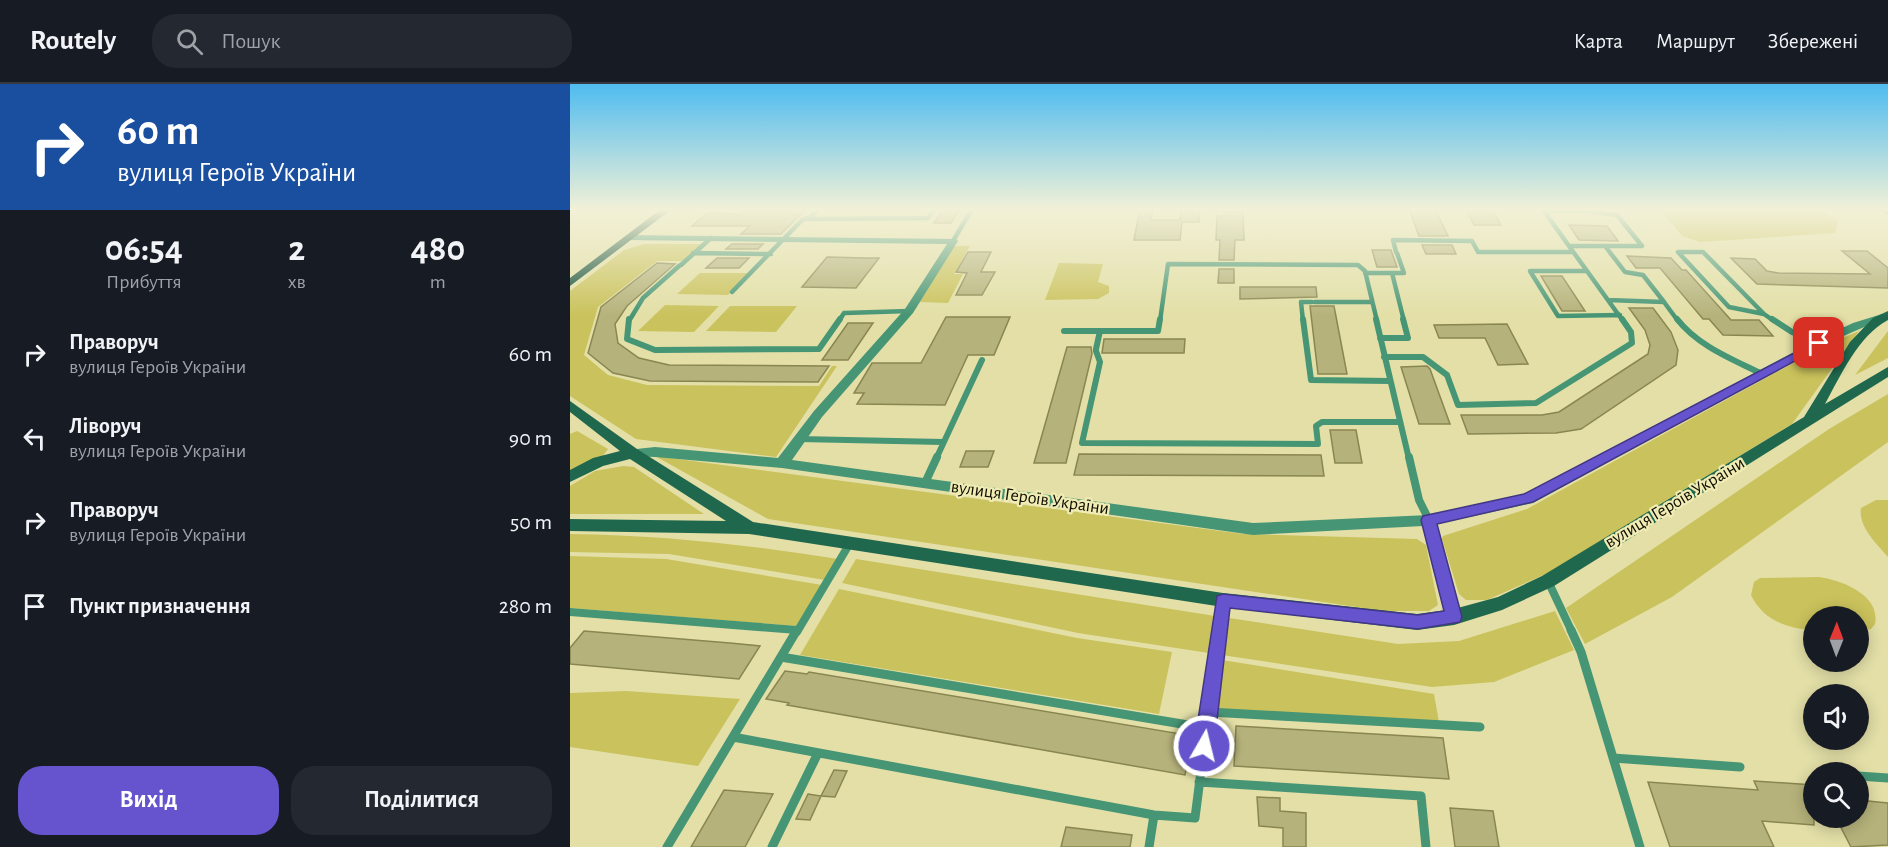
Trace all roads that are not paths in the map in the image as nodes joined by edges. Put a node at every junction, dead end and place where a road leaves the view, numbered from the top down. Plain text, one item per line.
1 (620, 245) edge
2 (704, 245) edge
3 (780, 245) edge
4 (951, 245) edge
5 (1394, 245) edge
6 (1474, 245) edge
7 (1567, 245) edge
8 (1641, 245) edge
9 (1605, 246) junction
10 (1570, 249) junction
11 (693, 254) junction
12 (771, 254) junction
13 (1586, 271) junction
14 (1365, 273) junction
15 (1392, 273) junction
16 (570, 283) edge
17 (732, 292) dead end
18 (1608, 300) junction
19 (1370, 302) junction
20 (1664, 302) junction
21 (909, 311) junction
22 (1764, 314) junction
23 (1620, 315) junction
24 (1885, 316) edge
25 (1064, 331) dead end
26 (1100, 331) junction
27 (1380, 338) junction
28 (1819, 343) junction
29 (1384, 357) junction
30 (982, 360) dead end
31 (1841, 364) junction
32 (1888, 371) edge
33 (1762, 374) junction
34 (1390, 381) junction
35 (1869, 382) junction
36 (570, 405) edge
37 (1400, 422) junction
38 (1807, 422) junction
39 (799, 439) junction
40 (943, 442) junction
41 (632, 453) junction
42 (782, 463) junction
43 (570, 477) edge
44 (925, 483) junction
45 (1429, 520) junction
46 (570, 525) edge
47 (749, 528) junction
48 (850, 543) junction
49 (1548, 580) junction
50 (1223, 600) junction
51 (570, 612) edge
52 (1454, 617) junction
53 (797, 630) junction
54 (781, 657) junction
55 (1209, 712) junction
56 (1480, 727) dead end
57 (1206, 728) junction
58 (733, 737) junction
59 (818, 753) junction
60 (1613, 758) junction
61 (1740, 767) dead end
62 (1869, 777) edge
63 (1888, 778) edge
64 (1199, 782) junction
65 (1154, 815) junction
66 (667, 847) edge
67 (772, 847) edge
68 (1149, 847) edge
69 (1426, 847) edge
70 (1640, 847) edge

1 - 16 main road
2 - 11 lane
3 - 12 lane
4 - 21 street
5 - 15 lane
6 - 10 lane
7 - 10 lane
8 - 9 lane
9 - 10 lane
9 - 20 lane
10 - 13 lane
11 - 12 lane
11 - 21 lane
12 - 17 lane
13 - 18 lane
13 - 23 lane
14 - 15 lane
14 - 19 lane
14 - 26 lane
15 - 27 lane
18 - 20 lane
18 - 23 lane
19 - 27 lane
19 - 34 lane
20 - 33 lane
21 - 39 street
22 - 22 lane
22 - 28 lane
23 - 29 lane
24 - 28 street, вулиця Героїв України
24 - 31 main road
25 - 26 lane
26 - 37 lane
27 - 29 lane
28 - 33 street, вулиця Героїв України
29 - 34 lane
30 - 40 lane
31 - 35 main road
31 - 38 main road
32 - 35 main road, вулиця Героїв України
33 - 45 street, вулиця Героїв України
34 - 37 lane
35 - 38 main road, вулиця Героїв України
36 - 41 main road, вулиця Героїв України
37 - 45 lane
38 - 49 main road, вулиця Героїв України
39 - 40 lane
39 - 42 street
40 - 44 lane
41 - 42 street, вулиця Героїв України
41 - 43 main road
41 - 47 main road, вулиця Героїв України
42 - 44 street, вулиця Героїв України
44 - 45 street, вулиця Героїв України
45 - 52 street
46 - 47 main road, вулиця Героїв України
47 - 48 main road, вулиця Героїв України
48 - 50 main road, вулиця Героїв України
48 - 53 lane
49 - 52 main road, вулиця Героїв України
49 - 60 lane
50 - 52 main road, вулиця Героїв України
50 - 55 lane
51 - 53 lane
53 - 54 lane
54 - 57 lane
54 - 58 lane
55 - 56 lane
55 - 57 lane
57 - 64 lane
58 - 59 lane
58 - 66 lane
59 - 65 lane
59 - 67 lane
60 - 61 lane
60 - 70 lane
62 - 63 lane
64 - 65 lane
64 - 69 lane
65 - 68 lane

